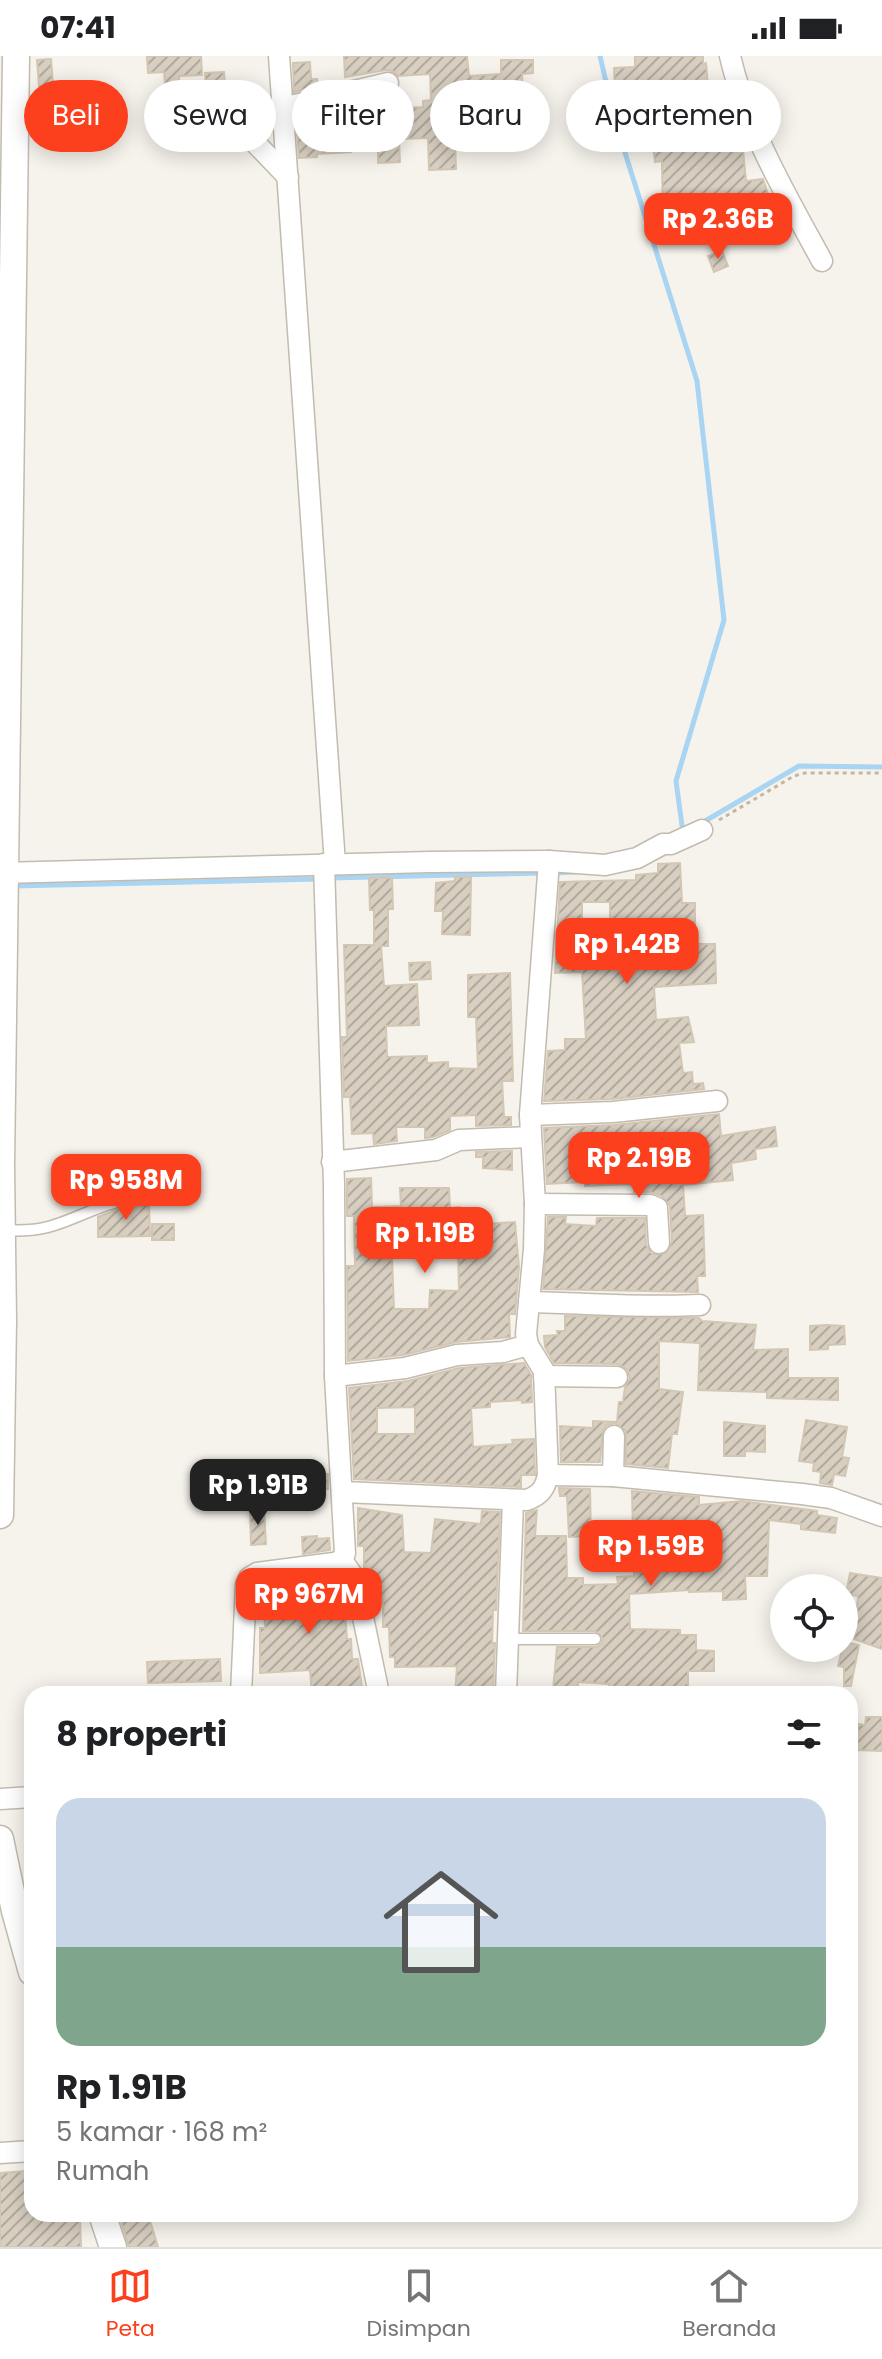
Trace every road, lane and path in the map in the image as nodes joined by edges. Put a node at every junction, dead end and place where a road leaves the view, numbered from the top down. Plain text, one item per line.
1 (16, 56) edge
2 (279, 56) edge
3 (730, 56) edge
4 (292, 106) edge
5 (282, 108) junction
6 (264, 152) edge
7 (288, 177) junction
8 (822, 261) dead end
9 (882, 773) edge
10 (702, 830) joint
11 (549, 870) junction
12 (327, 871) junction
13 (4, 881) edge
14 (717, 1101) dead end
15 (530, 1115) junction
16 (529, 1137) junction
17 (332, 1162) junction
18 (114, 1203) dead end
19 (535, 1204) junction
20 (1, 1230) edge
21 (659, 1243) dead end
22 (529, 1302) junction
23 (700, 1305) dead end
24 (528, 1345) junction
25 (335, 1376) junction
26 (544, 1376) junction
27 (617, 1377) dead end
28 (614, 1436) dead end
29 (548, 1475) junction
30 (613, 1476) junction
31 (343, 1492) junction
32 (513, 1500) junction
33 (0, 1515) edge
34 (882, 1516) edge
35 (342, 1560) junction
36 (508, 1639) junction
37 (595, 1639) dead end
38 (241, 1686) edge
39 (377, 1686) edge
40 (506, 1686) edge
41 (24, 1798) edge
42 (0, 1799) edge
43 (0, 1839) edge
44 (7, 1911) edge
45 (24, 1952) edge
46 (24, 2152) edge
47 (0, 2153) edge
48 (105, 2222) edge
49 (113, 2247) edge

1 - 13 street
2 - 5 street
3 - 8 street
4 - 5 street
5 - 7 street
6 - 7 street
7 - 12 street
9 - 10 path
10 - 11 street
11 - 12 street
11 - 15 street
12 - 13 street
12 - 17 street
13 - 20 street
14 - 15 street
15 - 16 street
16 - 17 street
16 - 19 street
17 - 25 street
18 - 20 lane
19 - 21 street
19 - 22 street
20 - 33 street
22 - 23 street
22 - 24 street
24 - 25 street
24 - 26 street
25 - 31 street
26 - 27 street
26 - 29 street
28 - 30 street
29 - 30 street
29 - 32 street
30 - 34 street
31 - 32 street
31 - 35 street
32 - 36 street
35 - 38 street
35 - 39 street
36 - 37 lane
36 - 40 street
41 - 42 street
43 - 44 street
44 - 45 street
46 - 47 street
48 - 49 street

